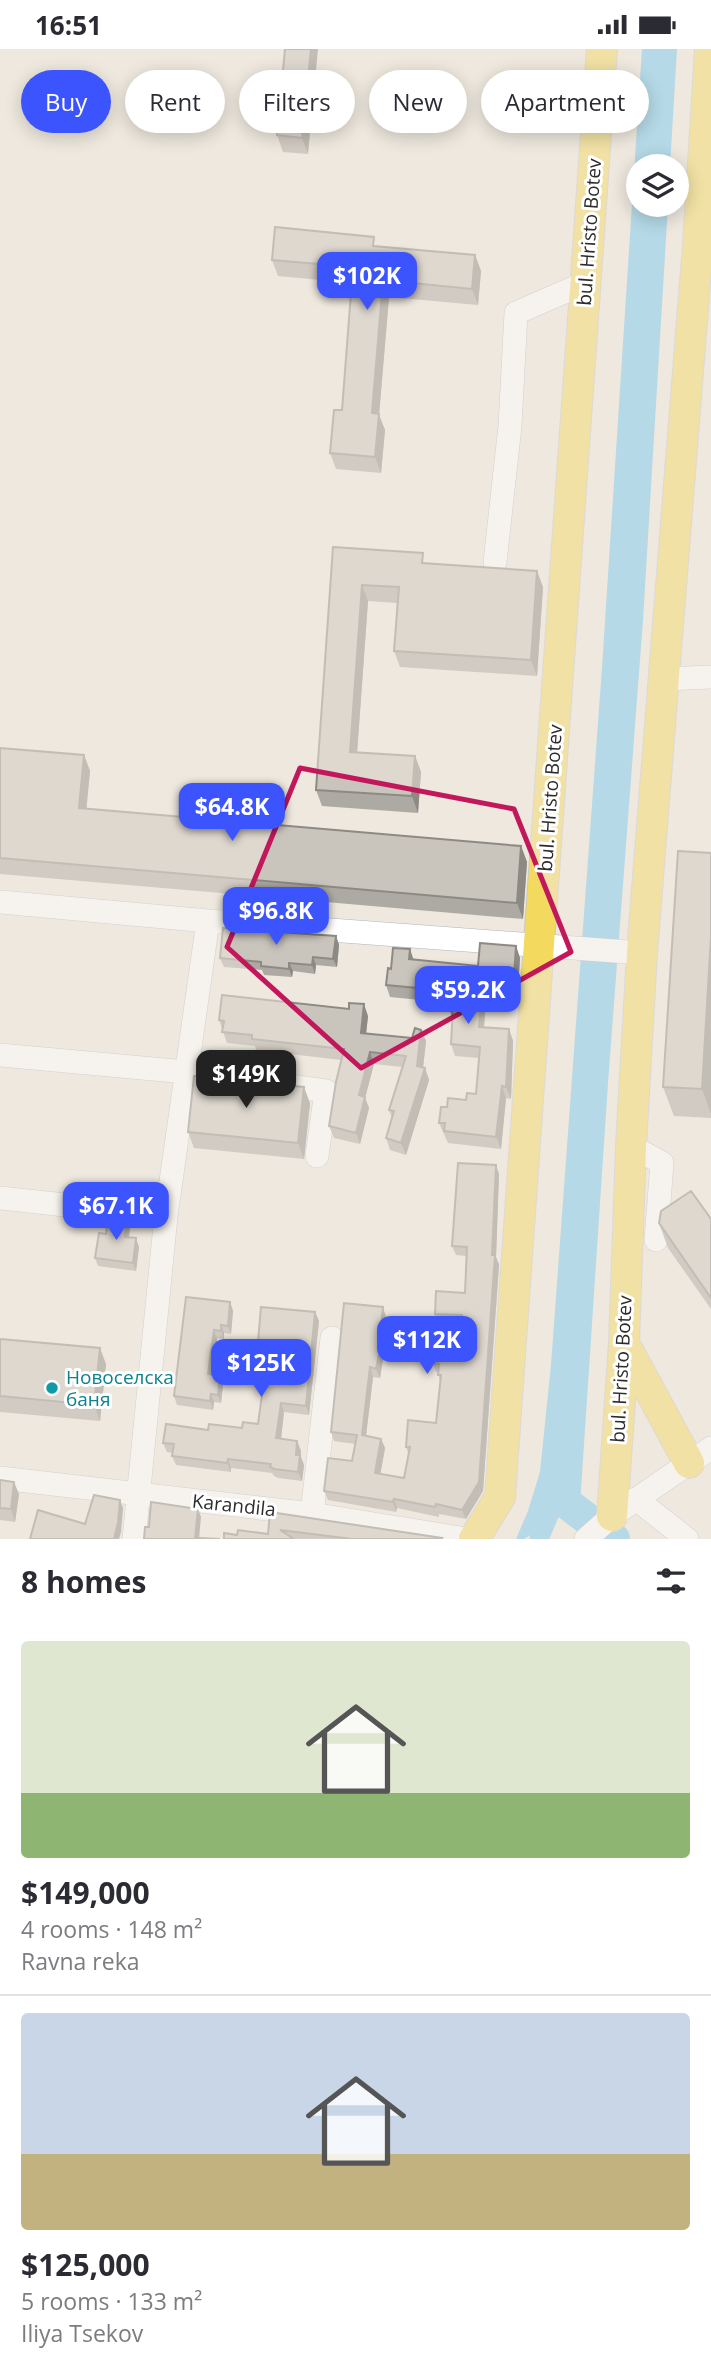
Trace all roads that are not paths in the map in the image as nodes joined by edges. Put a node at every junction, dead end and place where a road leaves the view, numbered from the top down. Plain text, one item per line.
1 (602, 49) edge
2 (710, 49) edge
3 (704, 245) edge
4 (585, 283) junction
5 (495, 562) dead end
6 (711, 677) edge
7 (665, 680) junction
8 (0, 902) edge
9 (208, 921) junction
10 (540, 946) junction
11 (642, 953) junction
12 (0, 1055) edge
13 (186, 1072) junction
14 (631, 1146) junction
15 (317, 1156) dead end
16 (0, 1198) edge
17 (166, 1216) junction
18 (656, 1240) dead end
19 (332, 1338) dead end
20 (624, 1343) junction
21 (700, 1456) edge
22 (0, 1478) edge
23 (137, 1494) junction
24 (636, 1499) junction
25 (312, 1514) junction
26 (608, 1528) edge
27 (134, 1539) edge
28 (467, 1539) edge
29 (474, 1539) edge
30 (586, 1539) edge
31 (687, 1539) edge

1 - 4 main road, bul. Hristo Botev
2 - 3 main road, bul. Hristo Botev
3 - 7 main road, bul. Hristo Botev
4 - 5 street
4 - 10 main road, bul. Hristo Botev
6 - 7 street
7 - 11 main road, bul. Hristo Botev
8 - 9 street
9 - 10 street
9 - 13 street
10 - 11 street
10 - 29 main road, bul. Hristo Botev
11 - 14 main road, bul. Hristo Botev
12 - 13 street
13 - 15 street
13 - 17 street
14 - 18 street
14 - 20 main road, bul. Hristo Botev
16 - 17 street
17 - 23 street
19 - 25 street
20 - 21 main road
20 - 26 main road, bul. Hristo Botev
21 - 24 street
22 - 23 street, Karandila
23 - 25 street, Karandila
23 - 27 street
24 - 26 street
24 - 31 street
25 - 28 street, Karandila
26 - 30 street

